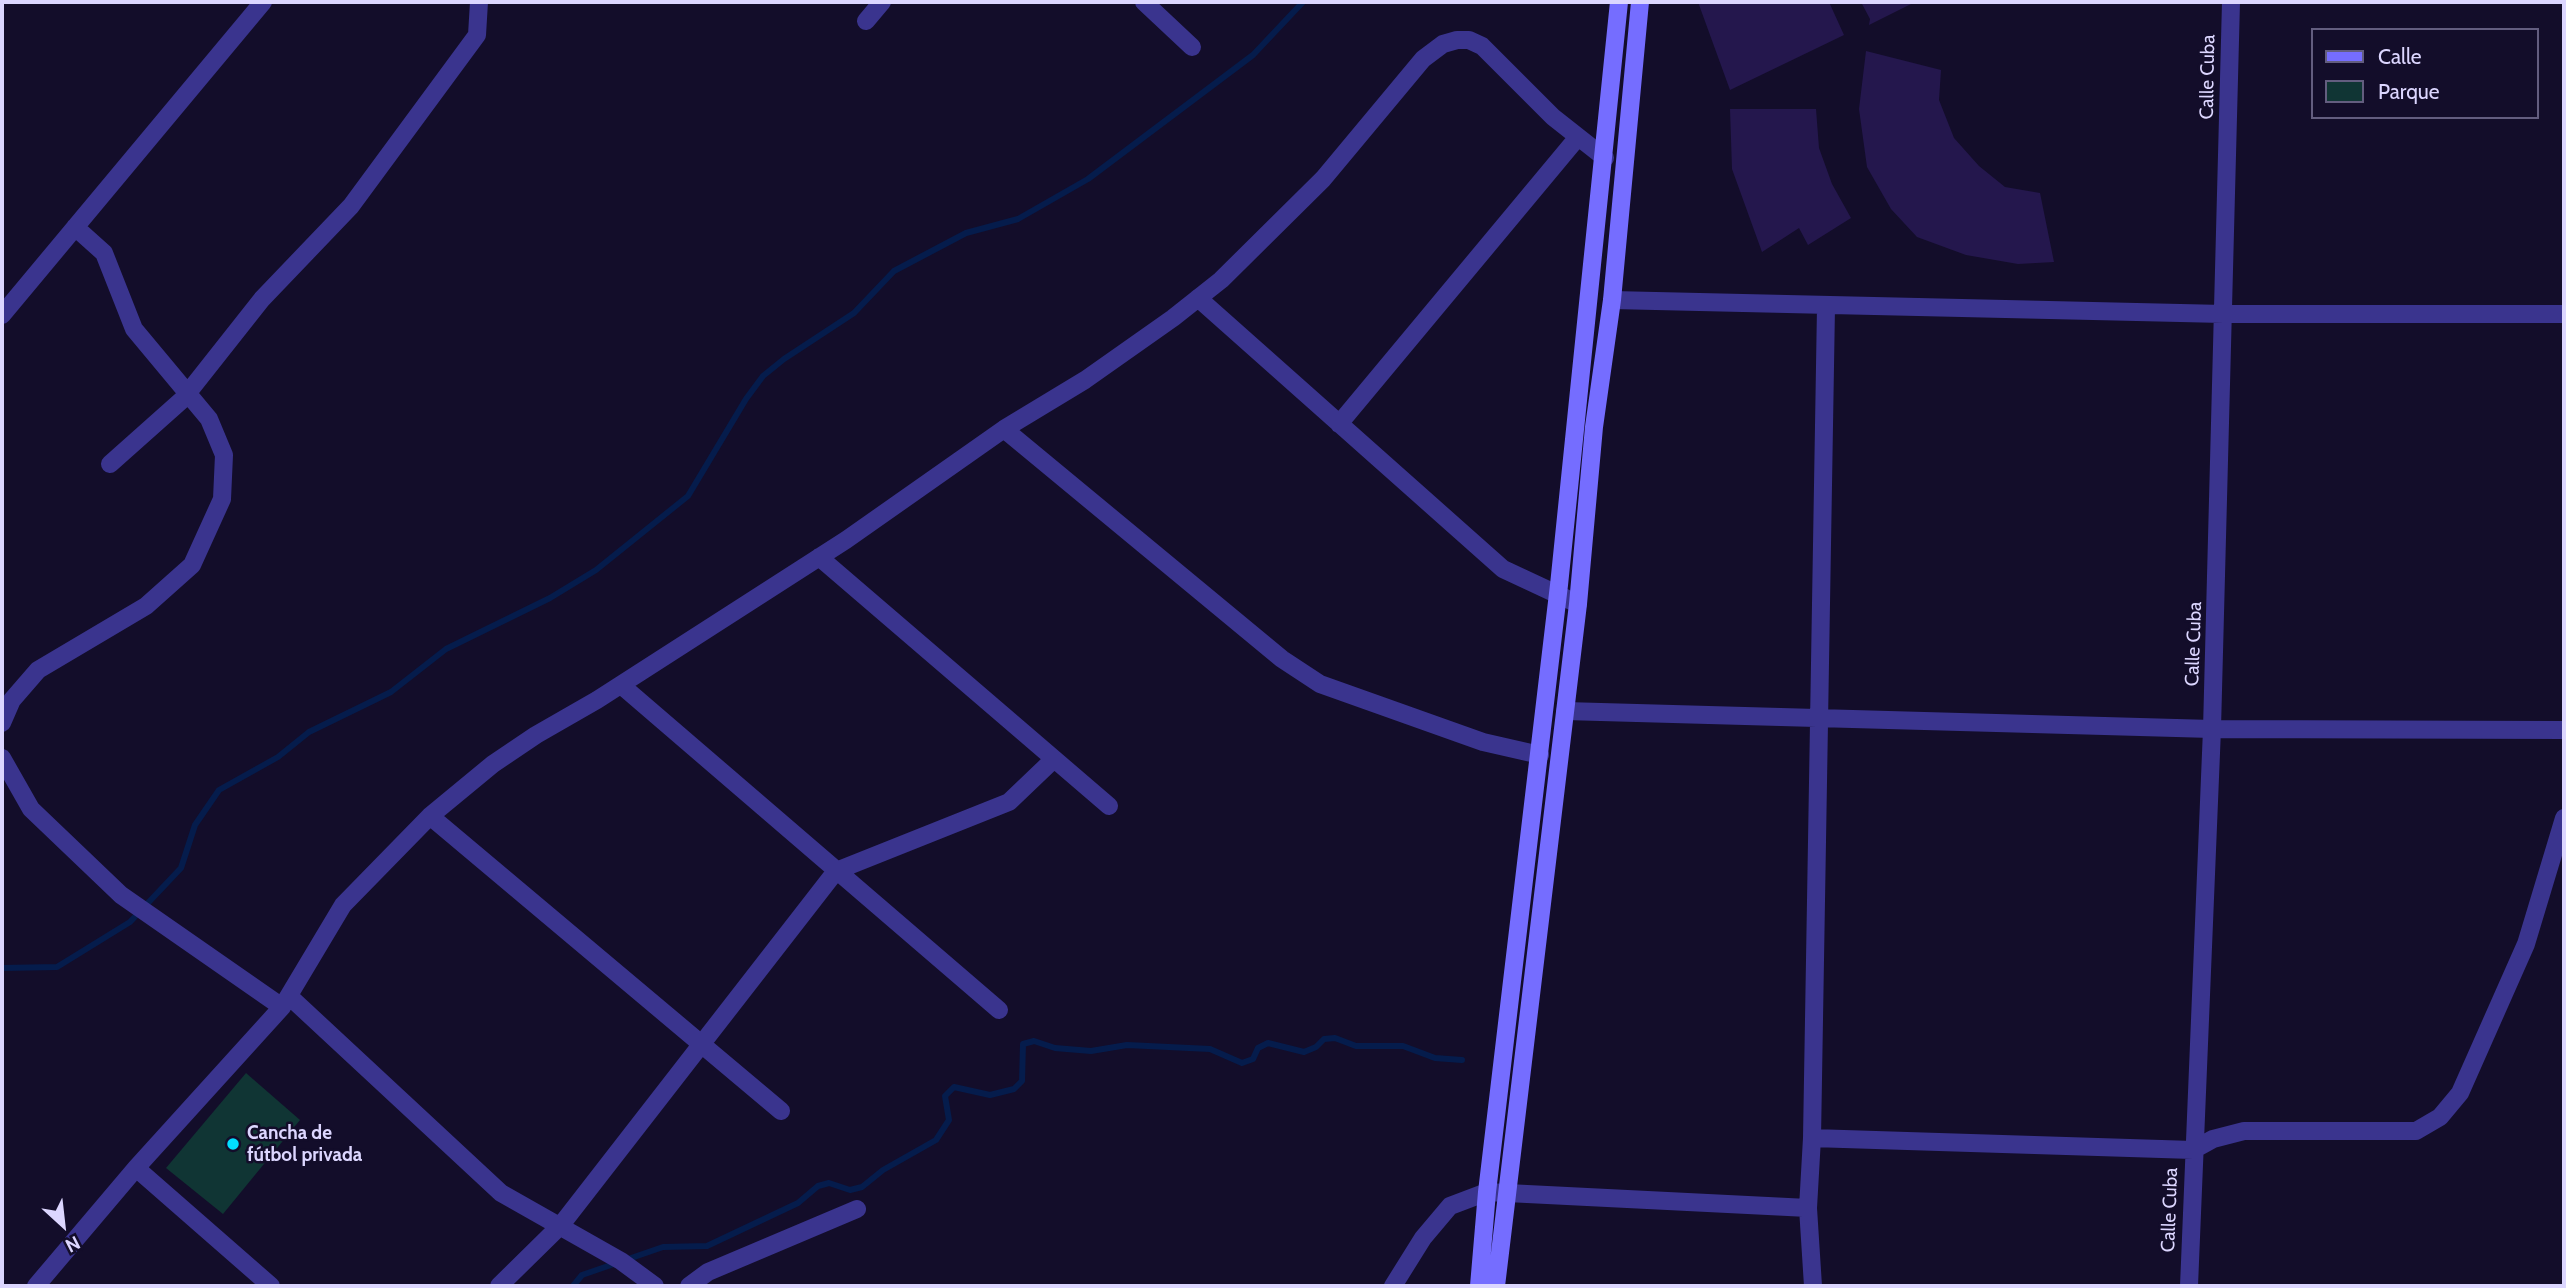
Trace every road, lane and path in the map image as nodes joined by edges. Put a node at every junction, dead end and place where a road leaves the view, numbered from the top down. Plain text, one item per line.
1 (263, 2) edge
2 (479, 2) edge
3 (882, 2) edge
4 (1144, 2) edge
5 (1619, 2) edge
6 (1640, 2) edge
7 (2231, 2) edge
8 (866, 20) dead end
9 (1192, 47) dead end
10 (1578, 137) junction
11 (1605, 158) junction
12 (75, 227) junction
13 (1198, 298) junction
14 (1612, 300) junction
15 (1826, 307) junction
16 (2224, 314) junction
17 (2564, 314) edge
18 (2, 315) edge
19 (188, 393) junction
20 (1339, 424) junction
21 (1004, 429) junction
22 (110, 464) dead end
23 (819, 557) junction
24 (1558, 595) junction
25 (1577, 604) junction
26 (621, 685) junction
27 (1565, 711) junction
28 (1819, 719) junction
29 (2, 723) edge
30 (2212, 729) junction
31 (2564, 730) edge
32 (1540, 755) junction
33 (2, 758) edge
34 (1054, 759) junction
35 (1109, 806) dead end
36 (430, 816) junction
37 (2564, 818) edge
38 (836, 871) junction
39 (286, 1001) junction
40 (999, 1010) dead end
41 (702, 1044) junction
42 (781, 1111) dead end
43 (1812, 1138) junction
44 (2193, 1150) junction
45 (136, 1168) junction
46 (1487, 1192) junction
47 (1507, 1192) junction
48 (1808, 1208) junction
49 (857, 1209) dead end
50 (561, 1225) junction
51 (36, 1286) edge
52 (271, 1286) edge
53 (499, 1286) edge
54 (654, 1286) edge
55 (689, 1286) edge
56 (1393, 1286) edge
57 (1479, 1286) edge
58 (1496, 1286) edge
59 (1813, 1286) edge
60 (2189, 1286) edge

1 - 12 street
2 - 19 street
3 - 8 street
4 - 9 street
5 - 11 street
6 - 14 street
7 - 16 street, Calle Cuba
10 - 11 street
10 - 13 street
10 - 20 street
11 - 24 street
12 - 18 street
12 - 19 street
13 - 20 street
13 - 21 street
14 - 15 street
14 - 25 street
15 - 16 street
15 - 28 street
16 - 17 street
16 - 30 street, Calle Cuba
19 - 22 street
19 - 29 street
20 - 24 street
21 - 23 street
21 - 32 street
23 - 26 street
23 - 34 street
24 - 25 street
24 - 32 street
25 - 27 street
26 - 36 street
26 - 38 street
27 - 28 street
27 - 47 street
28 - 30 street
28 - 43 street
30 - 31 street
30 - 44 street, Calle Cuba
32 - 46 street
33 - 39 street
34 - 35 street
34 - 38 street
36 - 39 street
36 - 41 street
37 - 44 street
38 - 40 street
38 - 41 street
39 - 45 street
39 - 50 street
41 - 42 street
41 - 50 street
43 - 44 street
43 - 48 street
44 - 60 street, Calle Cuba
45 - 51 street
45 - 52 street
46 - 47 street
46 - 56 street
46 - 57 street
47 - 48 street
47 - 58 street
48 - 59 street
49 - 55 street
50 - 53 street
50 - 54 street

